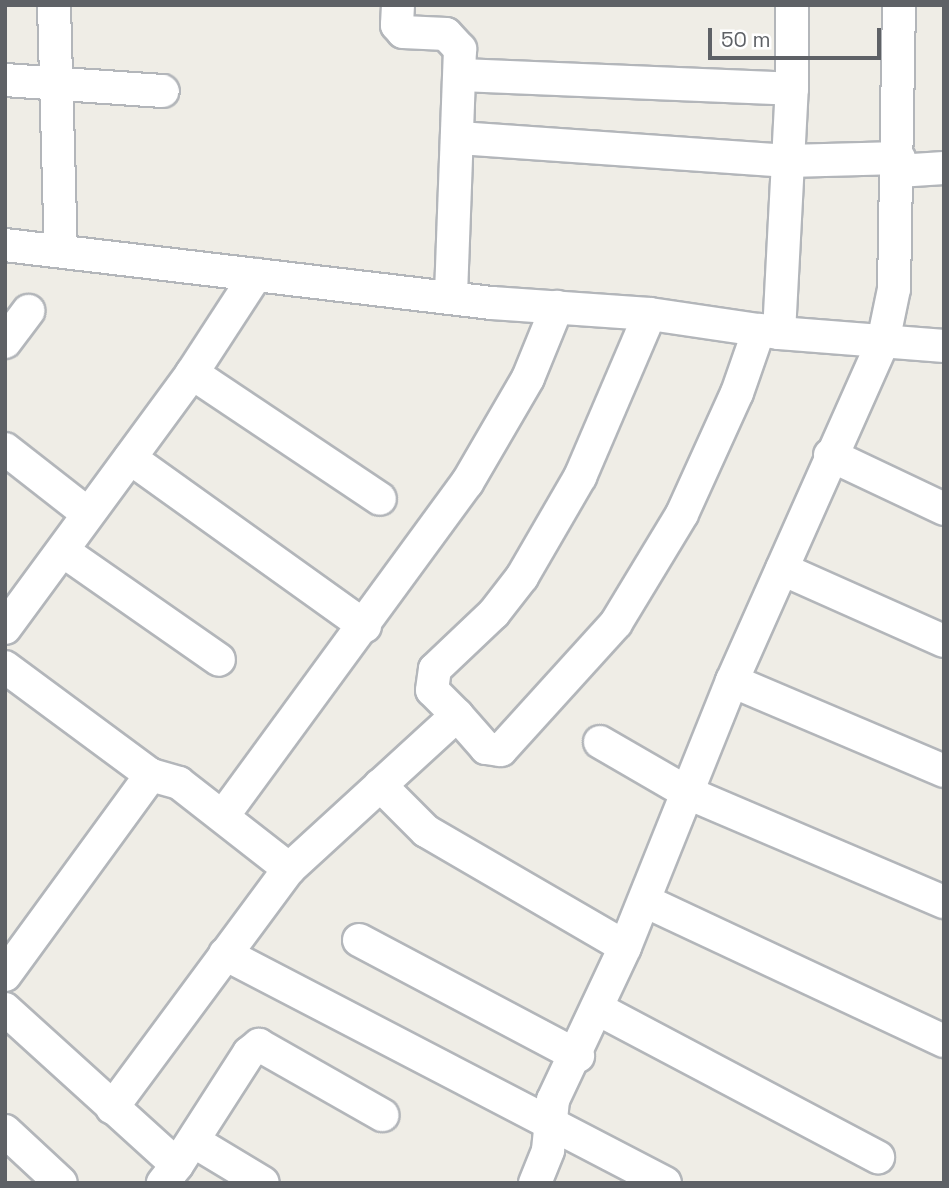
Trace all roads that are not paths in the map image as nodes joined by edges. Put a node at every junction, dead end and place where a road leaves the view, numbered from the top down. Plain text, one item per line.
1 (54, 5) edge
2 (398, 5) edge
3 (792, 5) edge
4 (899, 5) edge
5 (461, 75) junction
6 (5, 80) edge
7 (55, 86) junction
8 (792, 89) junction
9 (163, 90) dead end
10 (459, 138) junction
11 (788, 161) junction
12 (898, 164) junction
13 (944, 169) edge
14 (5, 244) edge
15 (61, 251) junction
16 (256, 275) junction
17 (451, 298) junction
18 (557, 307) junction
19 (28, 311) dead end
20 (650, 314) junction
21 (769, 332) junction
22 (5, 342) edge
23 (883, 342) junction
24 (944, 346) edge
25 (192, 373) junction
26 (5, 449) edge
27 (830, 455) junction
28 (130, 458) junction
29 (380, 499) dead end
30 (944, 509) edge
31 (87, 513) junction
32 (63, 551) junction
33 (782, 569) junction
34 (365, 626) junction
35 (5, 628) edge
36 (944, 641) edge
37 (219, 660) dead end
38 (5, 667) edge
39 (732, 681) junction
40 (457, 716) junction
41 (600, 742) dead end
42 (944, 771) edge
43 (151, 775) junction
44 (380, 785) junction
45 (688, 793) junction
46 (223, 816) junction
47 (289, 869) junction
48 (645, 901) junction
49 (944, 902) edge
50 (359, 940) dead end
51 (625, 947) junction
52 (225, 954) junction
53 (5, 975) edge
54 (5, 1009) edge
55 (598, 1009) junction
56 (944, 1041) edge
57 (578, 1056) junction
58 (112, 1108) junction
59 (383, 1115) dead end
60 (548, 1119) junction
61 (5, 1131) edge
62 (878, 1157) dead end
63 (178, 1163) edge
64 (61, 1183) edge
65 (262, 1183) edge
66 (535, 1183) edge
67 (666, 1183) edge

1 - 7 street
2 - 5 street
3 - 8 street
4 - 12 street
5 - 8 street
5 - 10 street
6 - 7 street
7 - 9 street
7 - 15 street
8 - 11 street
10 - 11 street
10 - 17 street
11 - 12 street
11 - 21 street
12 - 13 street
12 - 23 street
14 - 15 street
15 - 16 street
16 - 17 street
16 - 25 street
17 - 18 street
18 - 20 street
18 - 34 street
19 - 22 street
20 - 21 street
20 - 40 street
21 - 23 street
21 - 40 street
23 - 24 street
23 - 27 street
25 - 28 street
25 - 29 street
26 - 31 street
27 - 30 street
27 - 33 street
28 - 31 street
28 - 34 street
31 - 32 street
32 - 35 street
32 - 37 street
33 - 36 street
33 - 39 street
34 - 46 street
38 - 43 street
39 - 42 street
39 - 45 street
40 - 44 street
41 - 45 street
43 - 46 street
43 - 53 street
44 - 47 street
44 - 51 street
45 - 48 street
45 - 49 street
46 - 47 street
47 - 52 street
48 - 51 street
48 - 56 street
50 - 57 street
51 - 55 street
52 - 58 street
52 - 60 street
54 - 58 street
55 - 57 street
55 - 62 street
57 - 60 street
58 - 63 street
59 - 63 street
60 - 66 street
60 - 67 street
61 - 64 street
63 - 65 street

